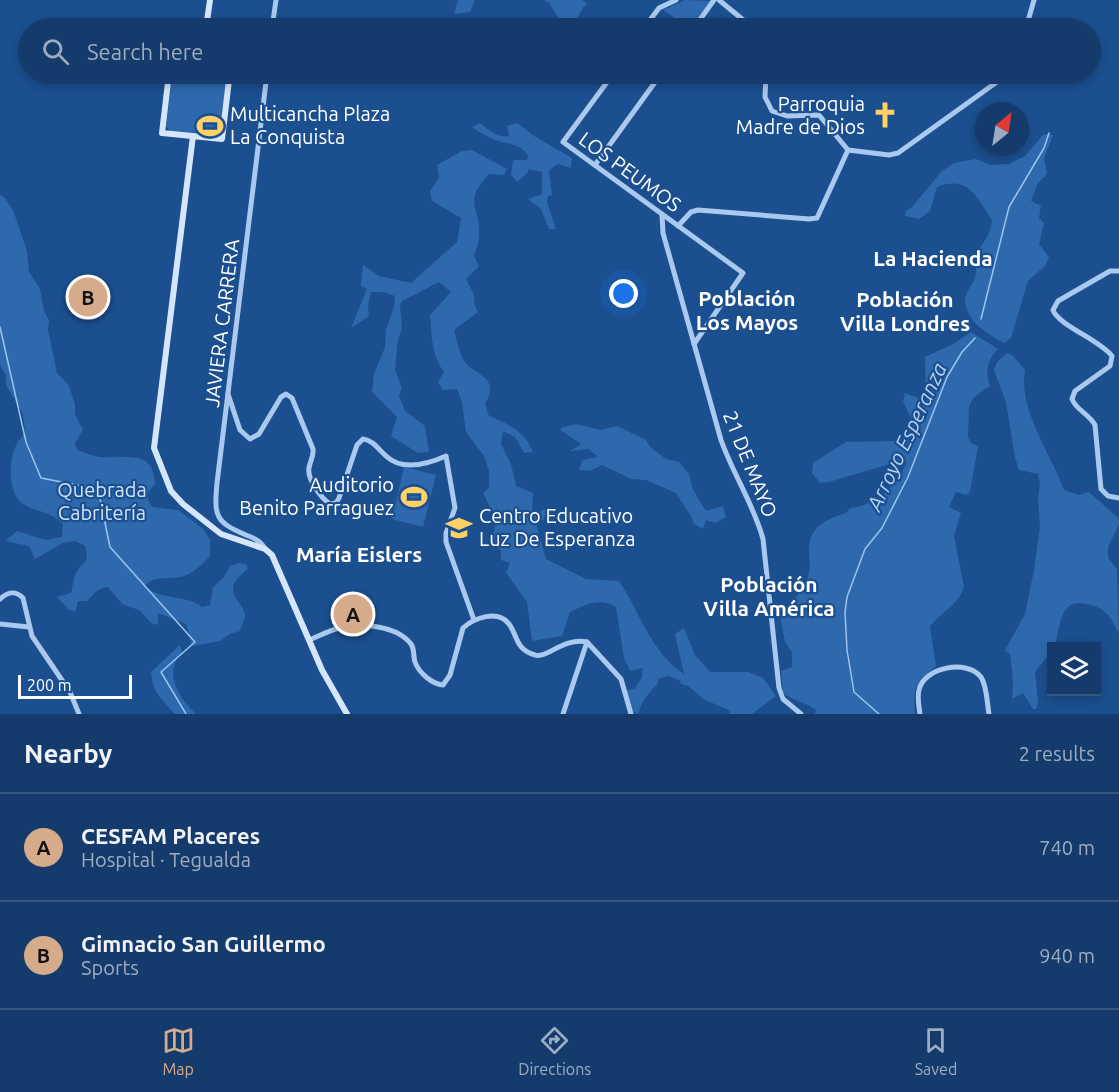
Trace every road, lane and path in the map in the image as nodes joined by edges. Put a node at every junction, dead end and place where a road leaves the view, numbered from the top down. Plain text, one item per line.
1 (210, 0) edge
2 (276, 0) edge
3 (676, 0) edge
4 (714, 0) edge
5 (719, 0) edge
6 (1034, 0) edge
7 (207, 18) edge
8 (273, 18) edge
9 (652, 18) edge
10 (701, 18) edge
11 (741, 18) edge
12 (1029, 18) edge
13 (168, 84) edge
14 (229, 84) edge
15 (266, 84) edge
16 (606, 84) edge
17 (654, 84) edge
18 (766, 84) edge
19 (994, 84) edge
20 (193, 136) junction
21 (848, 150) junction
22 (595, 165) junction
23 (663, 214) junction
24 (668, 219) junction
25 (662, 223) junction
26 (678, 226) junction
27 (1119, 271) edge
28 (690, 331) junction
29 (699, 335) junction
30 (694, 344) junction
31 (228, 394) junction
32 (1119, 498) edge
33 (242, 533) junction
34 (244, 542) junction
35 (265, 549) junction
36 (0, 598) edge
37 (474, 620) junction
38 (0, 624) edge
39 (29, 627) junction
40 (309, 640) junction
41 (587, 642) junction
42 (597, 651) junction
43 (582, 655) junction
44 (79, 714) edge
45 (347, 714) edge
46 (563, 714) edge
47 (631, 714) edge
48 (801, 714) edge
49 (920, 714) edge
50 (989, 714) edge

1 - 7 main road
2 - 8 street
3 - 9 street
4 - 10 street
5 - 11 street
6 - 12 street
13 - 20 main road
14 - 20 main road
15 - 31 street, JAVIERA CARRERA
16 - 22 street, LOS PEUMOS
17 - 22 street
18 - 21 street
19 - 21 street
20 - 34 main road
21 - 26 street
22 - 23 street, LOS PEUMOS
23 - 24 street, LOS PEUMOS
23 - 25 street, 21 DE MAYO
24 - 25 street
24 - 26 street, LOS PEUMOS
25 - 28 street, 21 DE MAYO
26 - 29 street, LOS PEUMOS
27 - 32 street
28 - 29 street
28 - 30 street, 21 DE MAYO
29 - 30 street
30 - 48 street, 21 DE MAYO
31 - 33 street, JAVIERA CARRERA
31 - 37 street
33 - 34 main road
33 - 35 street, JAVIERA CARRERA
34 - 35 main road
35 - 40 main road
36 - 39 street
37 - 40 street
37 - 41 street
38 - 39 street
39 - 44 street
40 - 45 main road
41 - 42 street
41 - 43 street
42 - 43 street
42 - 47 street
43 - 46 street
49 - 50 street

